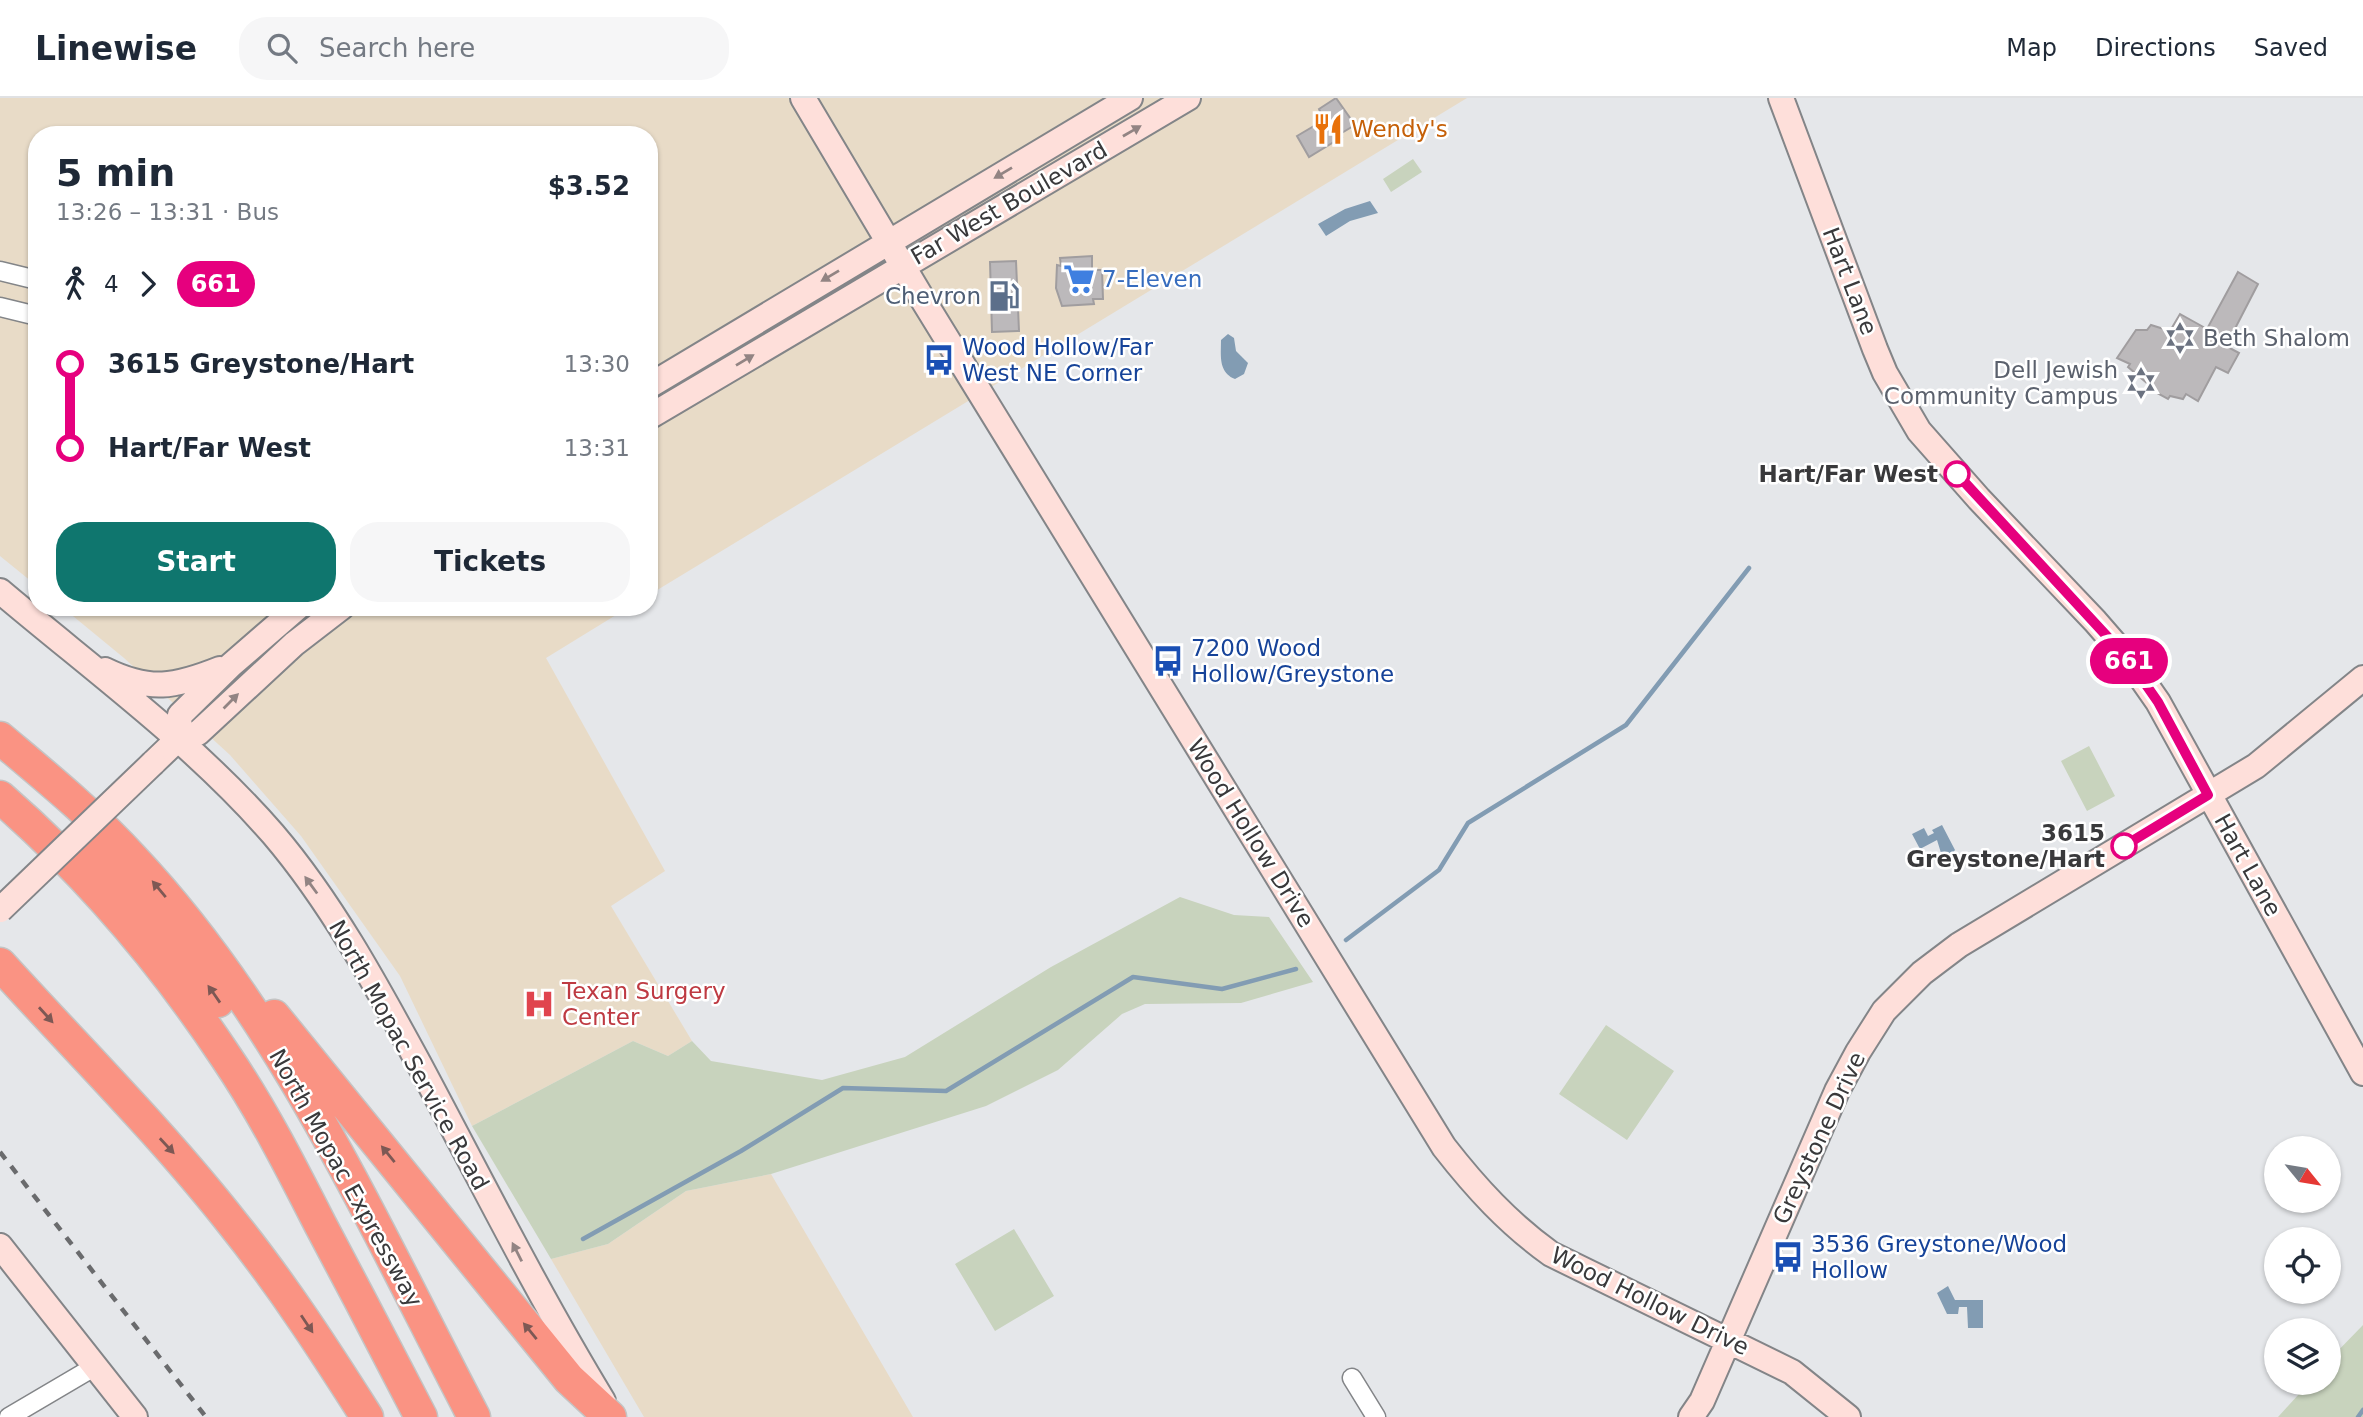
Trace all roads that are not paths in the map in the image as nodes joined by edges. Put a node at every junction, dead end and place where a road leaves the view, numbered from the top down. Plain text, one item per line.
1 (803, 98) edge
2 (1130, 98) edge
3 (1188, 98) edge
4 (1781, 98) edge
5 (888, 241) junction
6 (902, 266) junction
7 (0, 271) edge
8 (28, 278) edge
9 (0, 307) edge
10 (28, 314) edge
11 (658, 381) edge
12 (658, 412) edge
13 (0, 591) edge
14 (28, 615) edge
15 (29, 616) edge
16 (287, 616) edge
17 (330, 616) edge
18 (80, 659) junction
19 (230, 665) junction
20 (2363, 678) edge
21 (0, 738) edge
22 (177, 740) junction
23 (0, 759) edge
24 (2208, 795) junction
25 (0, 797) edge
26 (0, 824) edge
27 (0, 910) edge
28 (203, 942) junction
29 (0, 964) edge
30 (2363, 1073) edge
31 (0, 1246) edge
32 (1728, 1339) junction
33 (94, 1367) junction
34 (1352, 1378) dead end
35 (9, 1417) edge
36 (135, 1417) edge
37 (367, 1417) edge
38 (399, 1417) edge
39 (421, 1417) edge
40 (451, 1417) edge
41 (474, 1417) edge
42 (611, 1417) edge
43 (1376, 1417) edge
44 (1691, 1417) edge
45 (1848, 1417) edge

1 - 5 street, Wood Hollow Drive
2 -> 5 street, Far West Boulevard
6 -> 3 street, Far West Boulevard
4 - 24 street, Hart Lane
5 - 6 street, Wood Hollow Drive
5 -> 11 street, Far West Boulevard
12 -> 6 street, Far West Boulevard
6 - 32 street, Wood Hollow Drive
7 - 8 street
9 - 10 street
13 - 14 street, North Mopac Service Road
15 - 18 street, North Mopac Service Road
16 - 19 street
22 -> 17 street
18 - 19 street
18 - 22 street, North Mopac Service Road
19 - 22 street
20 - 24 street, Greystone Drive
28 -> 21 highway, North Mopac Expressway
22 - 27 street, bridge
42 -> 22 street, North Mopac Service Road
40 -> 23 highway
24 - 30 street, Hart Lane
24 - 32 street, Greystone Drive
25 - 39 highway
26 - 38 highway
28 - 41 highway, North Mopac Expressway
42 -> 28 highway
29 -> 37 highway
31 - 33 street
32 - 44 street, Greystone Drive
32 - 45 street, Wood Hollow Drive
33 - 35 street
33 - 36 street
34 - 43 street

